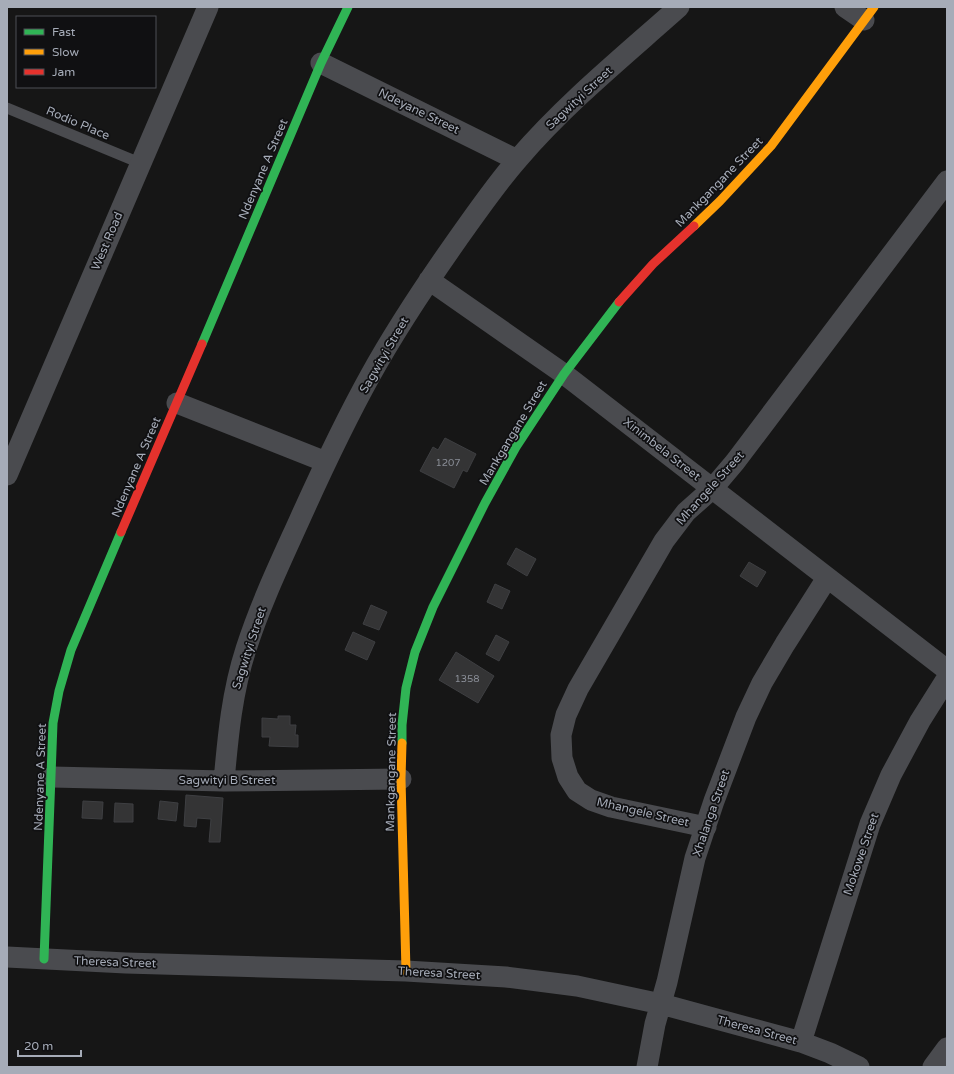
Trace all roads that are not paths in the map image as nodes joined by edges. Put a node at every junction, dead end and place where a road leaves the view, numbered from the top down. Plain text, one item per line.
1 (208, 7) edge
2 (348, 7) edge
3 (679, 7) edge
4 (845, 7) edge
5 (869, 13) edge
6 (321, 63) junction
7 (7, 108) edge
8 (517, 160) junction
9 (140, 163) junction
10 (947, 180) edge
11 (429, 280) junction
12 (564, 374) junction
13 (177, 402) junction
14 (326, 462) junction
15 (7, 475) edge
16 (713, 488) junction
17 (827, 578) junction
18 (947, 670) edge
19 (947, 678) edge
20 (52, 777) junction
21 (401, 779) junction
22 (224, 781) junction
23 (706, 827) junction
24 (7, 957) edge
25 (44, 960) junction
26 (406, 971) junction
27 (661, 1004) junction
28 (801, 1042) junction
29 (947, 1048) edge
30 (647, 1067) edge
31 (859, 1067) edge
32 (933, 1067) edge

1 - 9 street, West Road
2 - 6 street, Ndenyane A Street
3 - 8 street, Sagwityi Street
4 - 5 street
5 - 12 street, Mankgangane Street
6 - 8 street, Ndeyane Street
6 - 13 street, Ndenyane A Street
7 - 9 lane, Rodio Place
8 - 11 street, Sagwityi Street
9 - 15 street, West Road
10 - 16 street, Mhangele Street
11 - 12 street, Xinimbela Street
11 - 14 street, Sagwityi Street
12 - 16 street, Xinimbela Street
12 - 21 street, Mankgangane Street
13 - 14 street
13 - 20 street, Ndenyane A Street
14 - 22 street, Sagwityi Street
16 - 17 street, Xinimbela Street
16 - 23 street, Mhangele Street
17 - 18 street, Xinimbela Street
17 - 23 street, Xhalanga Street
19 - 28 street, Mokowe Street
20 - 22 street, Sagwityi B Street
20 - 25 street, Ndenyane A Street
21 - 22 street, Sagwityi B Street
21 - 26 street, Mankgangane Street
23 - 27 street, Xhalanga Street
24 - 25 street, Theresa Street
25 - 26 street, Theresa Street
26 - 27 street, Theresa Street
27 - 28 street, Theresa Street
27 - 30 street, Xhalanga Street
28 - 31 street, Theresa Street
29 - 32 street

